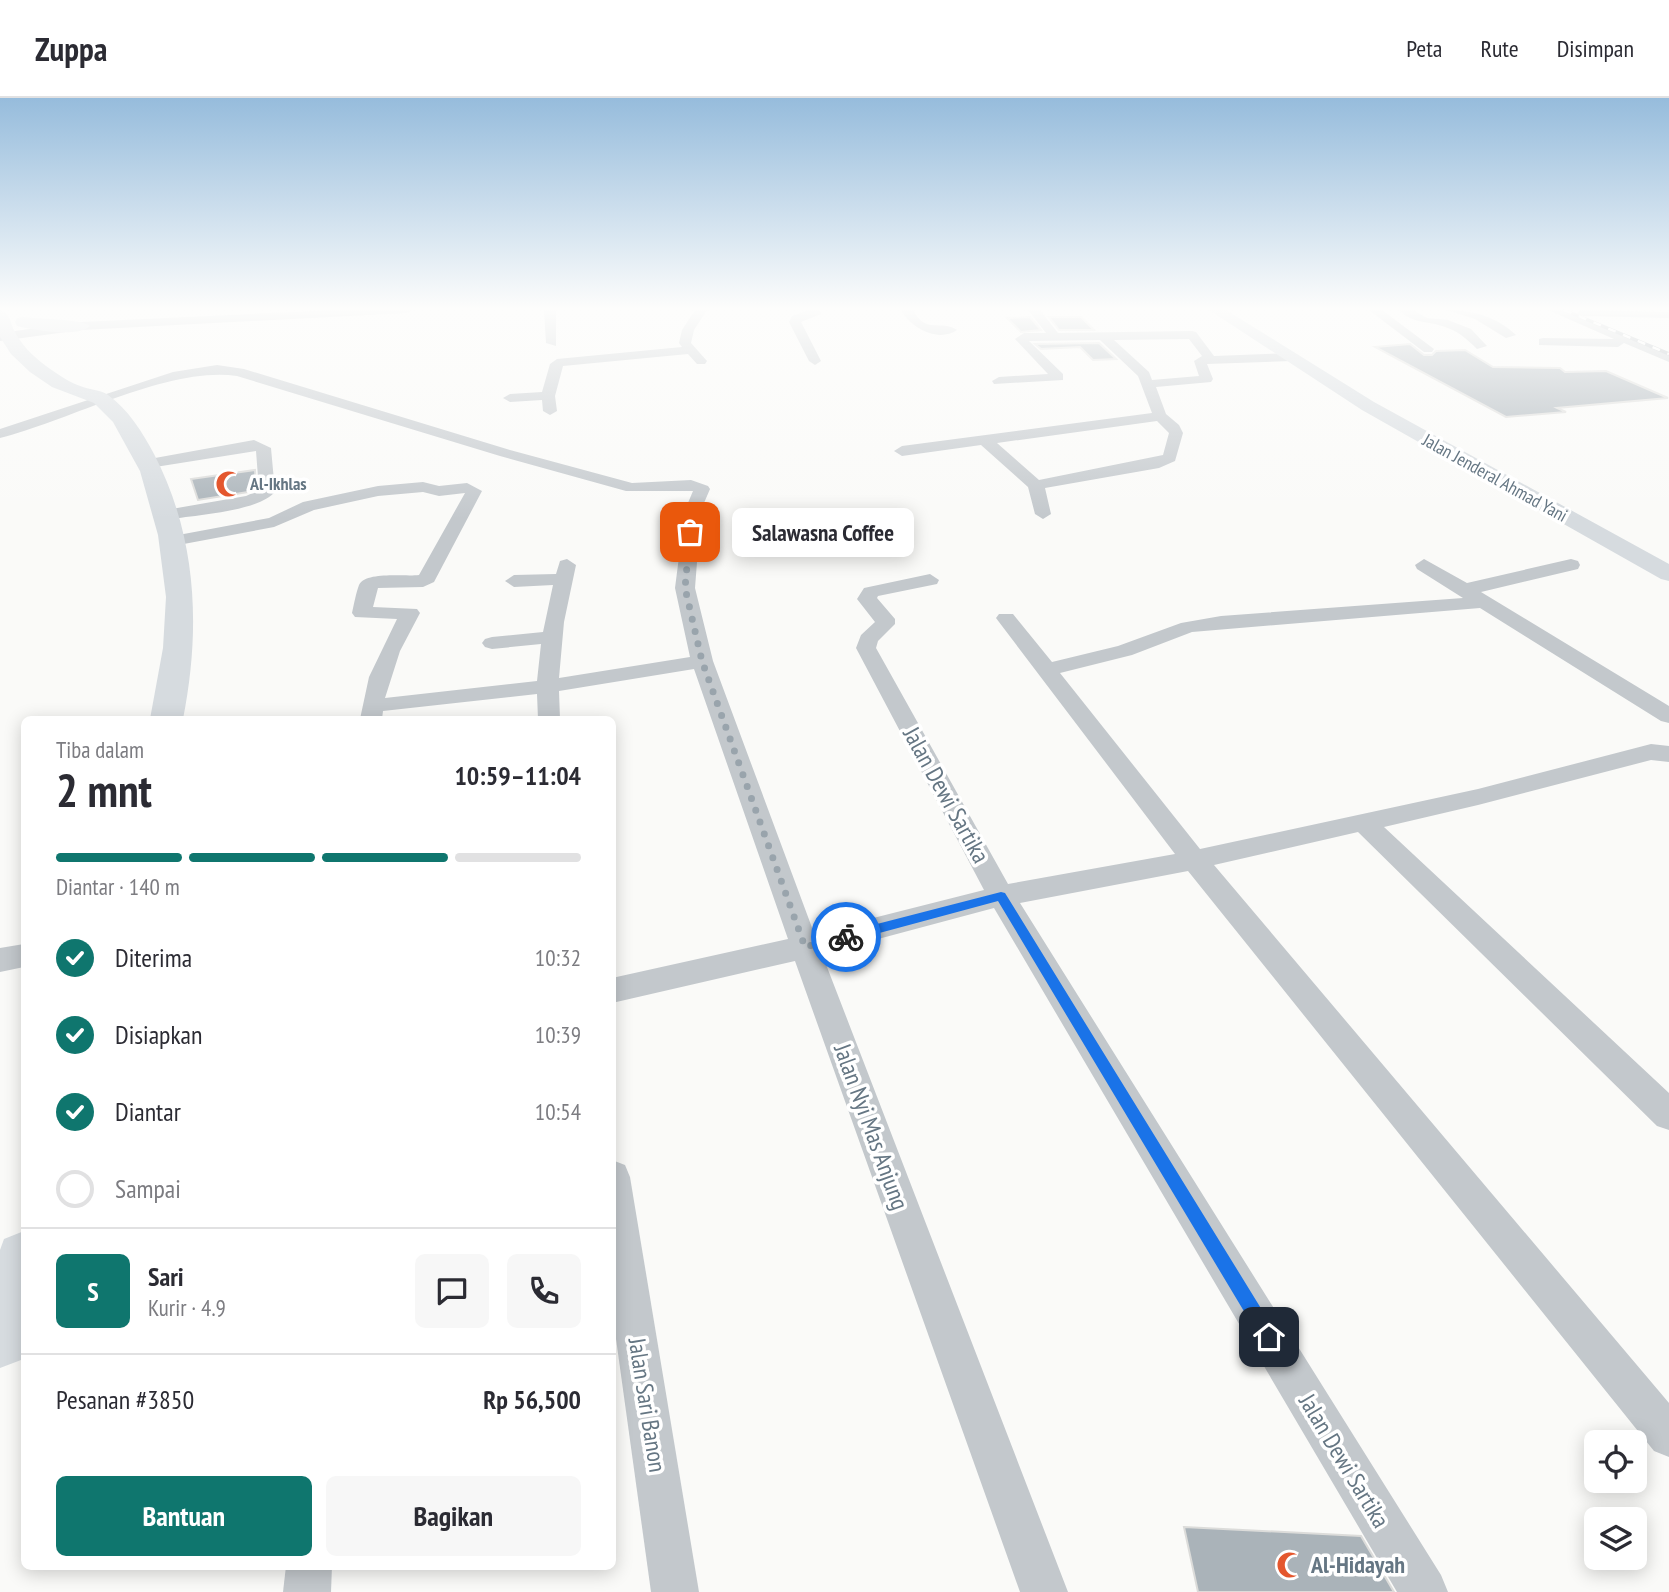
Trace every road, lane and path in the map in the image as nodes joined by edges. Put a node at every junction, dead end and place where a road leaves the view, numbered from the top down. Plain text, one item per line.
1 (59, 380) edge
2 (84, 380) edge
3 (165, 380) edge
4 (264, 380) edge
5 (553, 380) edge
6 (1018, 380) edge
7 (1146, 380) edge
8 (1204, 380) edge
9 (1332, 380) edge
10 (1339, 380) edge
11 (999, 381) dead end
12 (1148, 384) junction
13 (98, 398) junction
14 (510, 398) dead end
15 (1377, 405) junction
16 (1160, 416) junction
17 (0, 434) edge
18 (986, 441) junction
19 (902, 451) dead end
20 (149, 463) junction
21 (1036, 485) junction
22 (267, 492) junction
23 (1042, 514) dead end
24 (166, 515) junction
25 (286, 518) junction
26 (173, 541) junction
27 (1669, 560) edge
28 (1424, 565) dead end
29 (1571, 565) dead end
30 (1669, 574) edge
31 (930, 580) dead end
32 (514, 581) dead end
33 (1463, 590) junction
34 (1482, 602) junction
35 (1006, 618) dead end
36 (551, 637) junction
37 (492, 643) dead end
38 (702, 661) junction
39 (1047, 670) junction
40 (545, 687) junction
41 (371, 712) edge
42 (167, 716) edge
43 (550, 716) edge
44 (1669, 716) edge
45 (1669, 754) edge
46 (1363, 822) junction
47 (1194, 860) junction
48 (1001, 896) junction
49 (805, 947) junction
50 (21, 956) edge
51 (0, 960) edge
52 (616, 990) edge
53 (1669, 1115) edge
54 (616, 1203) edge
55 (21, 1269) edge
56 (0, 1339) edge
57 (1669, 1436) edge
58 (309, 1570) edge
59 (307, 1592) edge
60 (675, 1592) edge
61 (1044, 1592) edge
62 (1424, 1592) edge

1 - 13 highway
2 - 13 highway
3 - 13 street, Jalan Nyi Mas Anjung
4 - 38 street, Jalan Nyi Mas Anjung
5 - 14 street
6 - 11 street
7 - 12 street
8 - 12 street
9 - 15 main road, Jalan Jenderal Ahmad Yani
10 - 15 main road, Jalan Jenderal Ahmad Yani
12 - 16 street
13 - 17 street
13 - 20 highway
15 - 27 main road, Jalan Jenderal Ahmad Yani
15 - 30 main road, Jalan Jenderal Ahmad Yani
16 - 18 street
16 - 21 street
18 - 19 street
18 - 21 street
20 - 22 street
20 - 24 highway
21 - 23 street
22 - 24 street
22 - 25 street
24 - 26 highway
25 - 26 street
25 - 41 street
26 - 42 highway
28 - 33 street
29 - 33 street
31 - 48 street, Jalan Dewi Sartika
32 - 36 street
33 - 34 street
34 - 39 street
34 - 44 street
35 - 39 street
36 - 37 street
36 - 40 street
38 - 40 street
38 - 49 street, Jalan Nyi Mas Anjung
39 - 47 street
40 - 41 street
40 - 43 street
45 - 46 street
46 - 47 street
46 - 53 street
47 - 48 street
47 - 57 street
48 - 49 street
48 - 62 street, Jalan Dewi Sartika
49 - 52 street
49 - 61 street, Jalan Nyi Mas Anjung
50 - 51 street
54 - 60 street, Jalan Sari Banon
55 - 56 highway
58 - 59 street

